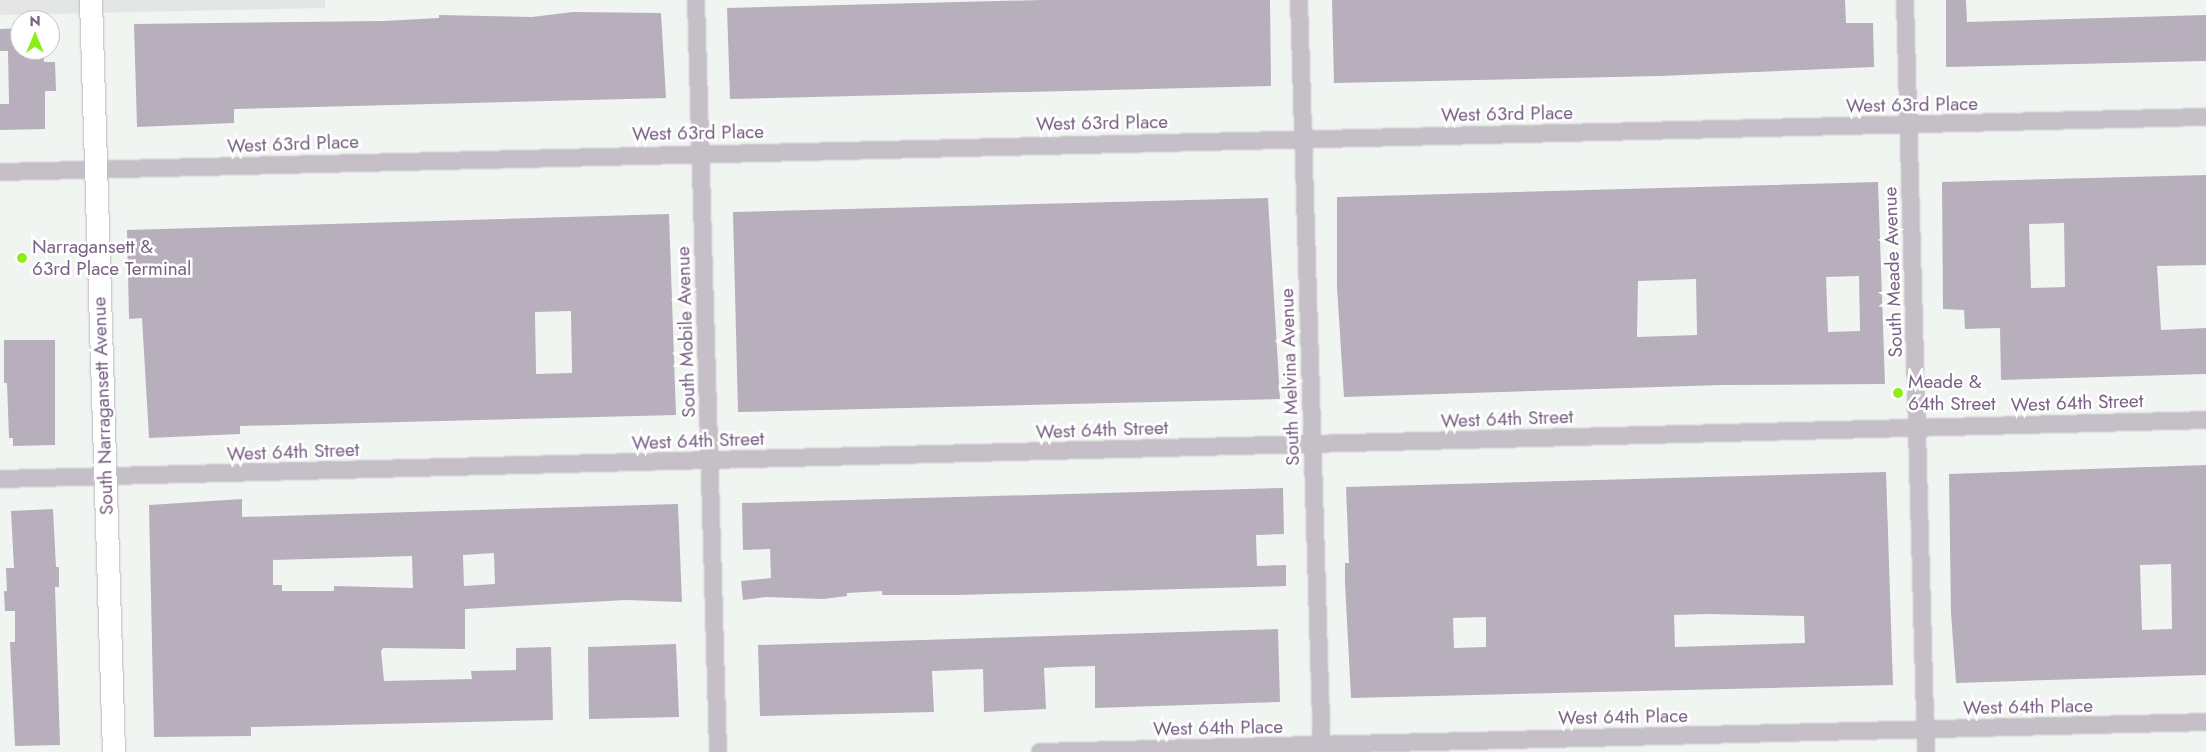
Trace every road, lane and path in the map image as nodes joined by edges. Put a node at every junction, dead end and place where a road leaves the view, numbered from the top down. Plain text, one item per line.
1 (92, 0) edge
2 (696, 0) edge
3 (1299, 0) edge
4 (1905, 0) edge
5 (2206, 117) edge
6 (1908, 125) junction
7 (1303, 138) junction
8 (701, 153) junction
9 (96, 170) junction
10 (0, 172) edge
11 (2206, 420) edge
12 (1917, 428) junction
13 (1312, 444) junction
14 (710, 460) junction
15 (105, 477) junction
16 (0, 479) edge
17 (2206, 722) edge
18 (1925, 729) junction
19 (1322, 748) edge
20 (114, 752) edge
21 (718, 752) edge
22 (1040, 752) edge
23 (1926, 752) edge

1 - 9 street, South Narragansett Avenue
2 - 8 street, South Mobile Avenue
3 - 7 street, South Melvina Avenue
4 - 6 street, South Meade Avenue
5 - 6 street, West 63rd Place
6 - 7 street, West 63rd Place
6 - 12 street, South Meade Avenue
7 - 8 street, West 63rd Place
7 - 13 street, South Melvina Avenue
8 - 9 street, West 63rd Place
8 - 14 street, South Mobile Avenue
9 - 10 street, West 63rd Place
9 - 15 street, South Narragansett Avenue
11 - 12 street, West 64th Street
12 - 13 street, West 64th Street
12 - 18 street, South Meade Avenue
13 - 14 street, West 64th Street
13 - 19 street, South Melvina Avenue
14 - 15 street, West 64th Street
14 - 21 street, South Mobile Avenue
15 - 16 street, West 64th Street
15 - 20 street, South Narragansett Avenue
17 - 18 street, West 64th Place
18 - 19 street, West 64th Place
18 - 23 street, South Meade Avenue
19 - 22 street, West 64th Place

